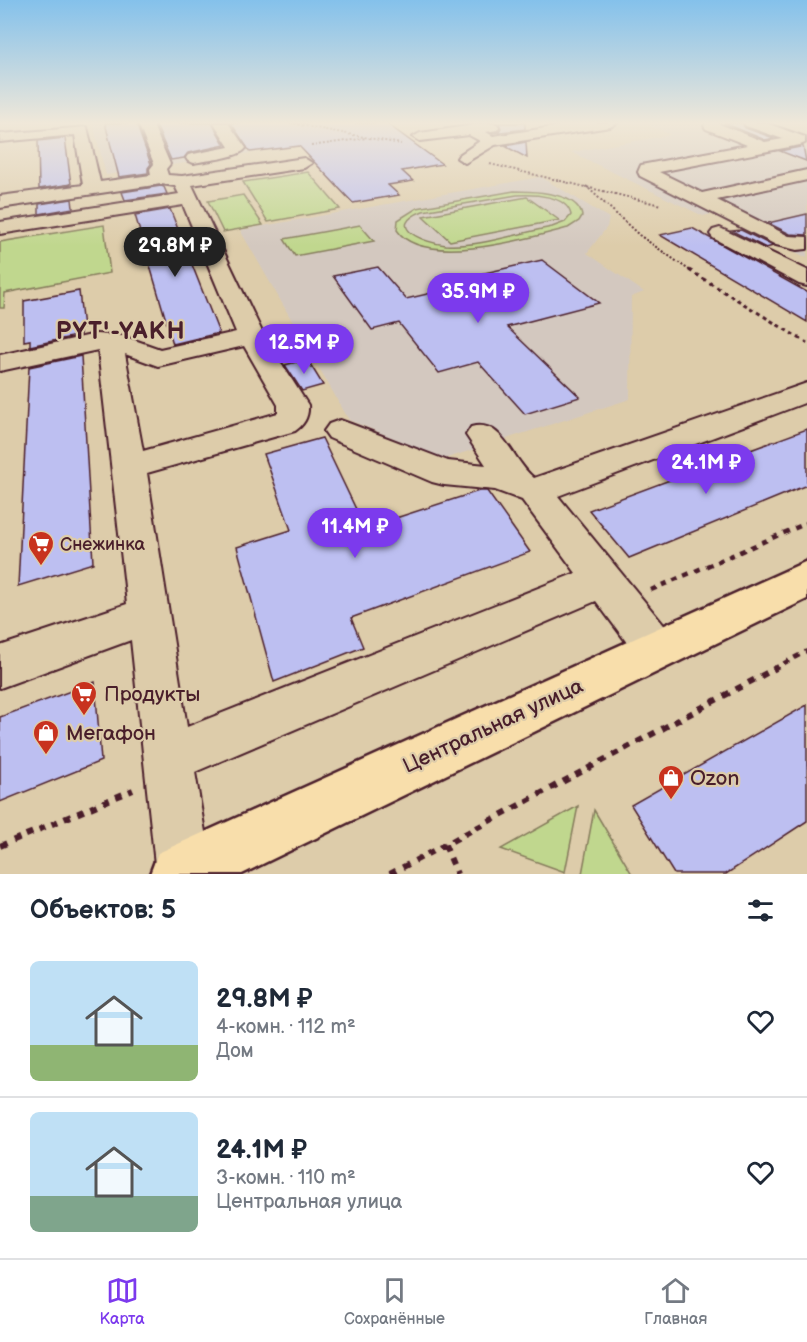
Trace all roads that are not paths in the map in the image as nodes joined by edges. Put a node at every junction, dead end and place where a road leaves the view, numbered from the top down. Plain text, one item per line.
1 (88, 164) edge
2 (169, 164) edge
3 (200, 164) edge
4 (294, 164) edge
5 (678, 164) edge
6 (175, 173) junction
7 (807, 175) edge
8 (92, 189) junction
9 (699, 199) junction
10 (0, 202) edge
11 (697, 221) road end
12 (0, 228) edge
13 (807, 243) edge
14 (807, 279) edge
15 (251, 336) junction
16 (112, 355) junction
17 (0, 363) edge
18 (807, 392) edge
19 (340, 431) dead end
20 (482, 435) dead end
21 (129, 466) junction
22 (527, 489) junction
23 (807, 579) edge
24 (603, 580) junction
25 (147, 616) junction
26 (657, 649) junction
27 (0, 667) edge
28 (168, 759) junction
29 (182, 873) edge

1 - 8 lane
2 - 6 lane
3 - 6 lane
4 - 6 lane
5 - 9 lane
6 - 8 lane
6 - 12 lane
6 - 15 lane
7 - 9 lane
8 - 10 lane
9 - 13 lane
11 - 14 lane
15 - 16 lane
15 - 21 lane
16 - 17 lane
16 - 21 lane
18 - 22 lane
19 - 22 lane
20 - 22 lane
21 - 25 lane
22 - 24 lane
23 - 26 main road, Центральная улица
24 - 26 lane
24 - 28 lane
25 - 27 lane
25 - 28 lane
26 - 29 main road, Центральная улица
28 - 29 lane

